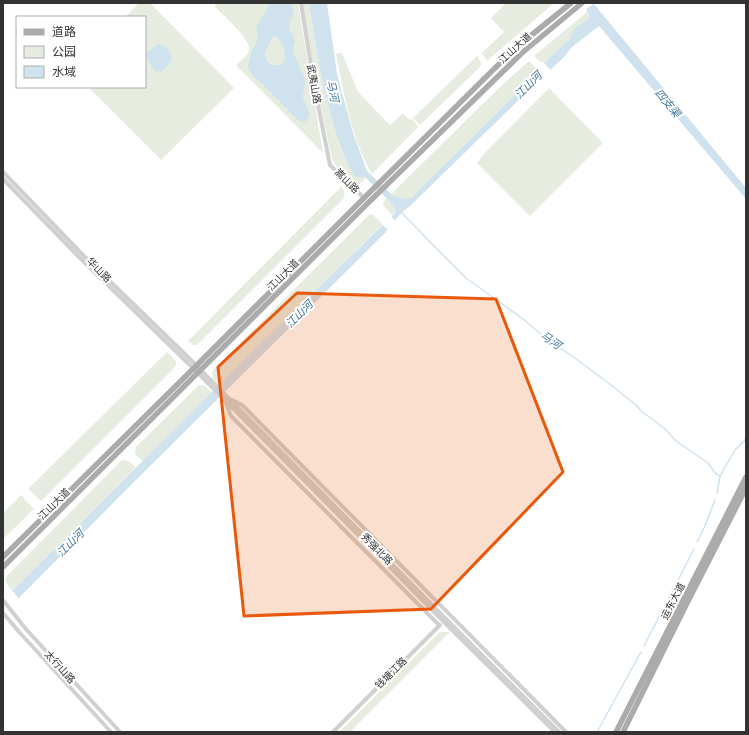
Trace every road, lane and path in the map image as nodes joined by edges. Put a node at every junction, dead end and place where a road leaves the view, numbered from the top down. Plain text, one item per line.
1 (301, 3) edge
2 (571, 3) edge
3 (582, 3) edge
4 (330, 164) joint
5 (3, 172) edge
6 (3, 179) edge
7 (364, 198) junction
8 (197, 370) junction
9 (226, 399) junction
10 (746, 477) edge
11 (746, 488) edge
12 (3, 557) edge
13 (3, 567) edge
14 (3, 600) edge
15 (3, 613) edge
16 (450, 615) junction
17 (445, 620) junction
18 (439, 626) junction
19 (112, 732) edge
20 (120, 732) edge
21 (333, 732) edge
22 (555, 732) edge
23 (559, 732) edge
24 (566, 732) edge
25 (616, 732) edge
26 (623, 732) edge

1 - 4 street, 武夷山路
2 - 7 main road, 江山大道
3 - 8 main road, 江山大道
4 - 7 street, 嵩山路
5 - 8 street, 华山路
6 - 8 street, 华山路
7 - 8 main road, 江山大道
8 - 9 street, 秀强北路
8 - 12 main road, 江山大道
8 - 13 main road, 江山大道
9 - 16 street
9 - 17 street, 秀强北路
9 - 18 street
10 - 25 main road, 运东大道
11 - 26 main road, 运东大道
14 - 20 street, 太行山路
15 - 19 street, 太行山路
16 - 17 street, 钱塘江路
16 - 24 street
17 - 18 street, 钱塘江路
17 - 22 street, 秀强北路
17 - 23 street, 秀强北路
18 - 21 street, 钱塘江路

